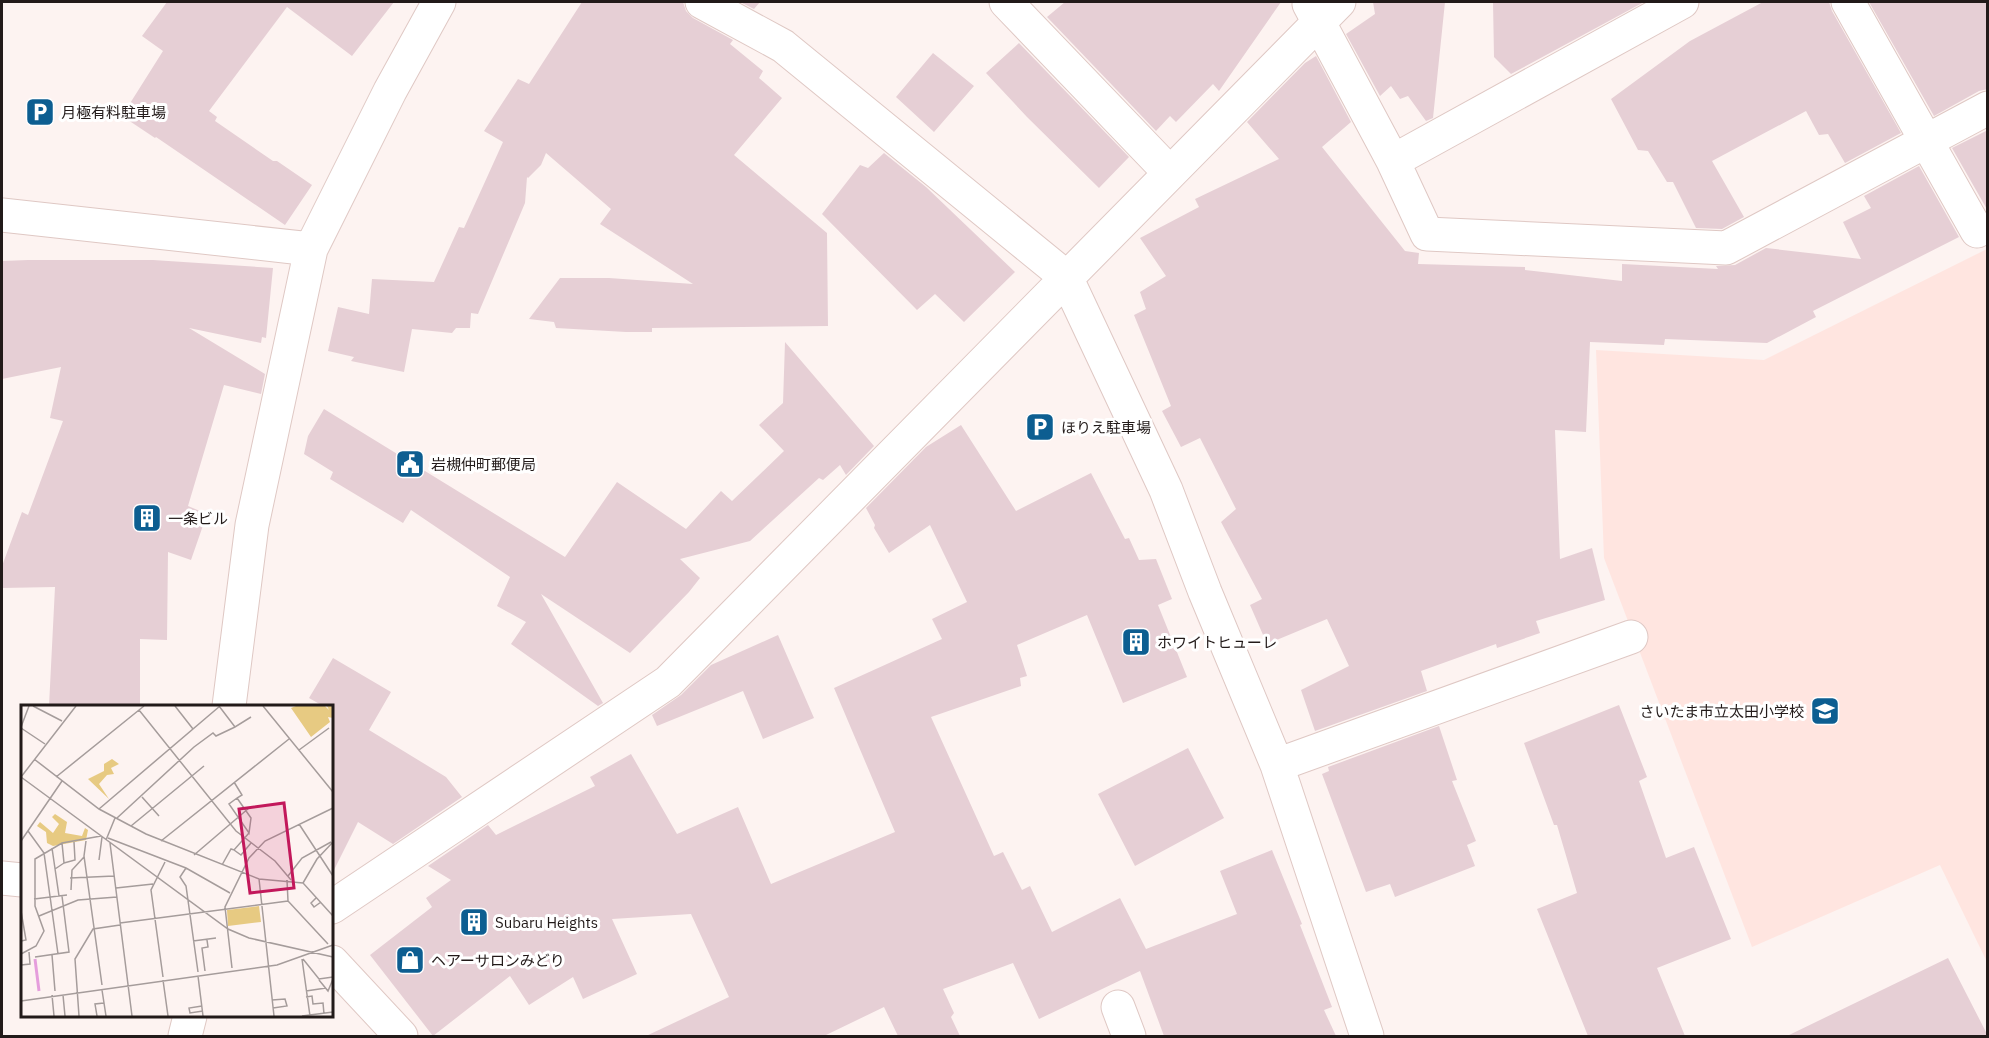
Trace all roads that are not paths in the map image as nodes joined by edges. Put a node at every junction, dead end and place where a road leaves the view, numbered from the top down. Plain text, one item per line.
1 (439, 2) edge
2 (702, 2) edge
3 (1006, 2) edge
4 (1682, 2) edge
5 (1848, 2) edge
6 (1322, 9) edge
7 (1988, 108) edge
8 (1926, 140) junction
9 (1393, 161) junction
10 (1170, 173) junction
11 (2, 214) edge
12 (1977, 231) dead end
13 (311, 249) junction
14 (1066, 277) junction
15 (1631, 637) dead end
16 (229, 705) edge
17 (1277, 765) junction
18 (2, 879) edge
19 (21, 880) edge
20 (333, 907) edge
21 (333, 963) edge
22 (190, 1017) edge
23 (185, 1036) edge
24 (401, 1036) edge
25 (1367, 1036) edge

1 - 13 street
2 - 14 street
3 - 10 street
4 - 9 street
5 - 8 street
6 - 9 street
6 - 10 street
7 - 8 street
8 - 9 street
8 - 12 street
10 - 14 street
11 - 13 street
13 - 16 street
14 - 17 street
14 - 20 street
15 - 17 street
17 - 25 street
18 - 19 street
21 - 24 street
22 - 23 street

